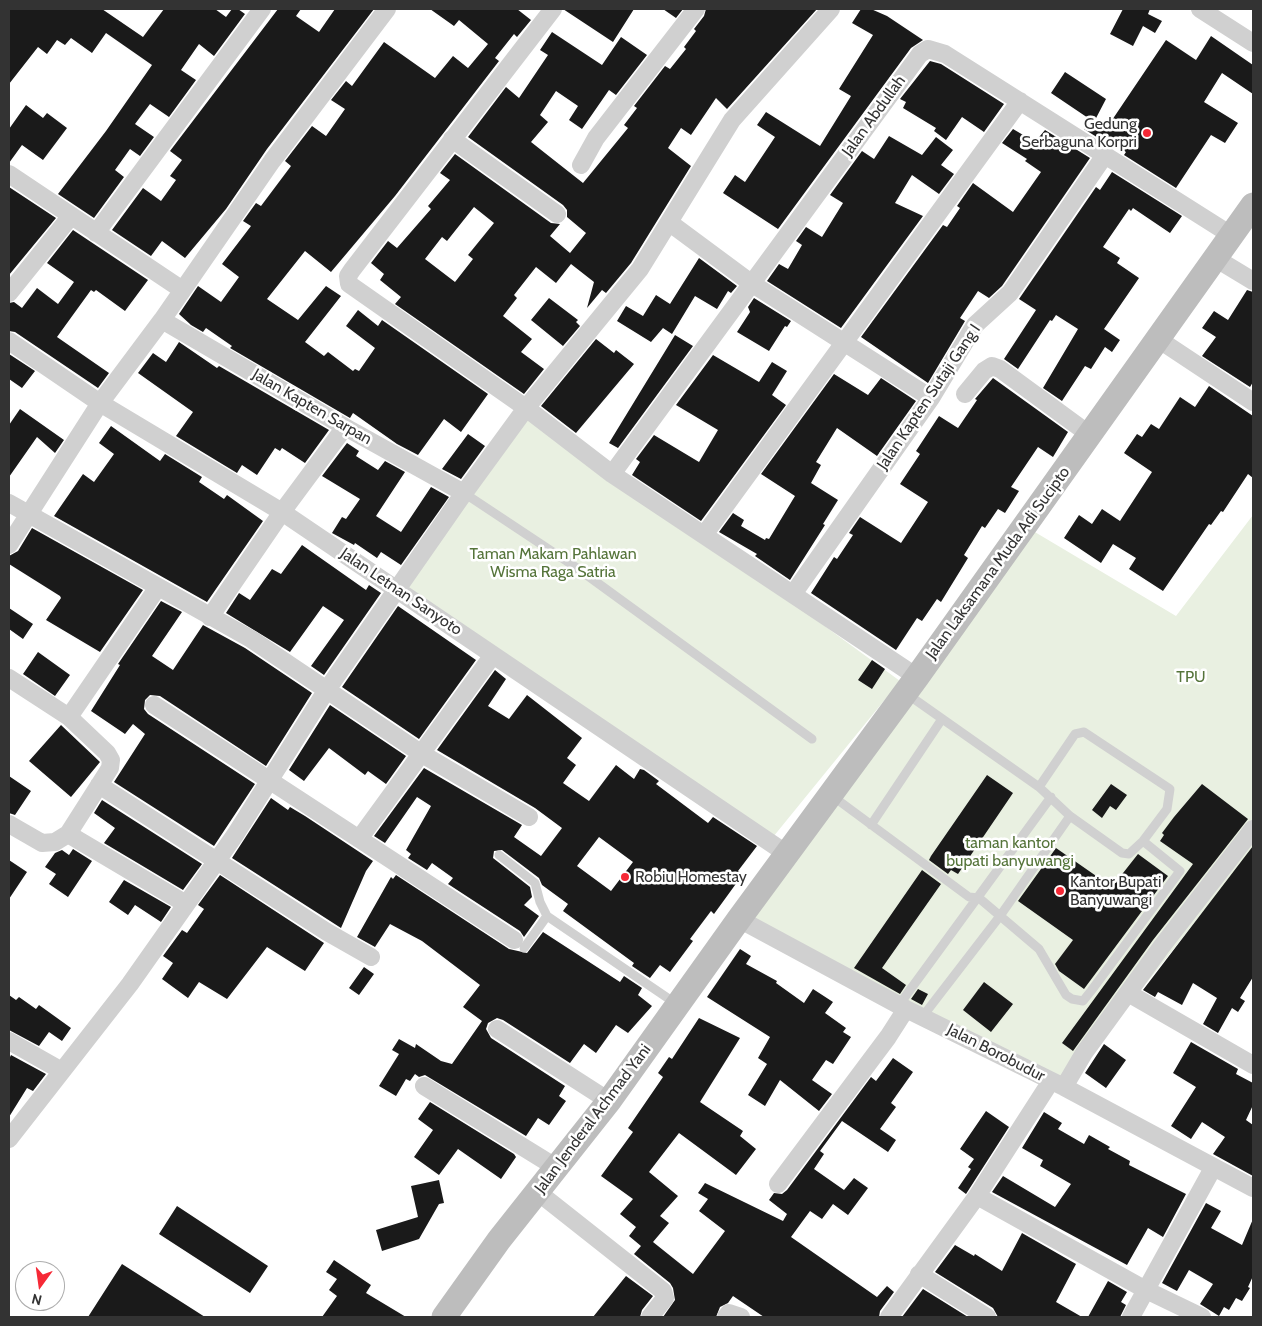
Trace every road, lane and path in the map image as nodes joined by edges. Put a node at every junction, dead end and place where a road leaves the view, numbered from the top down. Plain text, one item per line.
1 (262, 9) edge
2 (387, 9) edge
3 (553, 9) edge
4 (696, 9) edge
5 (831, 9) edge
6 (1200, 9) edge
7 (1253, 43) edge
8 (1020, 101) junction
9 (452, 139) junction
10 (1105, 156) junction
11 (581, 166) dead end
12 (9, 174) edge
13 (1253, 204) edge
14 (557, 214) dead end
15 (71, 216) junction
16 (670, 223) junction
17 (96, 233) junction
18 (1231, 235) junction
19 (1215, 258) junction
20 (1253, 281) edge
21 (751, 283) junction
22 (181, 289) junction
23 (9, 293) edge
24 (162, 320) junction
25 (1158, 339) junction
26 (9, 341) edge
27 (846, 344) junction
28 (965, 394) dead end
29 (931, 398) junction
30 (1253, 402) edge
31 (100, 403) junction
32 (526, 408) junction
33 (345, 427) junction
34 (1090, 435) junction
35 (612, 474) junction
36 (464, 493) junction
37 (9, 502) edge
38 (282, 512) junction
39 (29, 516) junction
40 (704, 535) junction
41 (9, 545) edge
42 (158, 587) junction
43 (396, 589) junction
44 (793, 594) junction
45 (210, 617) junction
46 (494, 655) junction
47 (9, 678) edge
48 (911, 685) junction
49 (326, 691) junction
50 (154, 705) dead end
51 (69, 717) junction
52 (942, 719) junction
53 (812, 739) dead end
54 (422, 754) junction
55 (271, 780) junction
56 (99, 785) junction
57 (1040, 787) junction
58 (830, 795) junction
59 (1051, 798) junction
60 (1070, 816) junction
61 (529, 817) dead end
62 (871, 825) junction
63 (9, 826) edge
64 (1253, 829) edge
65 (68, 834) junction
66 (359, 839) junction
67 (1143, 841) junction
68 (787, 854) junction
69 (499, 855) dead end
70 (217, 861) junction
71 (979, 898) junction
72 (186, 904) junction
73 (547, 916) junction
74 (1000, 916) junction
75 (739, 918) junction
76 (519, 944) joint
77 (371, 957) dead end
78 (1128, 993) junction
79 (678, 1005) junction
80 (903, 1007) junction
81 (923, 1016) junction
82 (497, 1029) dead end
83 (9, 1041) edge
84 (1253, 1066) edge
85 (62, 1071) junction
86 (1058, 1084) junction
87 (424, 1086) dead end
88 (609, 1102) junction
89 (9, 1139) edge
90 (557, 1168) junction
91 (1213, 1168) junction
92 (778, 1184) dead end
93 (1253, 1188) edge
94 (539, 1192) junction
95 (977, 1196) junction
96 (919, 1274) junction
97 (1146, 1290) junction
98 (444, 1317) edge
99 (650, 1317) edge
100 (726, 1317) edge
101 (741, 1317) edge
102 (889, 1317) edge
103 (987, 1317) edge
104 (1131, 1317) edge
105 (1202, 1317) edge

1 - 17 street
2 - 22 street
3 - 9 street
4 - 11 street
5 - 16 street
6 - 7 street
8 - 10 street, Jalan Abdullah
8 - 21 street, Jalan Abdullah
8 - 27 street
9 - 14 street
9 - 32 street
10 - 18 street, Jalan Abdullah
10 - 29 street, Jalan Kapten Sutaji Gang I
12 - 15 street
13 - 18 main road, Jalan Laksamana Muda Adi Sucipto
15 - 17 street
15 - 23 street
16 - 21 street
16 - 32 street
17 - 22 street
18 - 19 main road, Jalan Laksamana Muda Adi Sucipto
19 - 20 street
19 - 25 main road, Jalan Laksamana Muda Adi Sucipto
21 - 27 street
21 - 35 street, Jalan Abdullah
22 - 24 street
24 - 31 street
24 - 33 street, Jalan Kapten Sarpan
25 - 30 street
25 - 34 main road, Jalan Laksamana Muda Adi Sucipto
26 - 31 street, Jalan Letnan Sanyoto
27 - 29 street
27 - 40 street
28 - 34 street
29 - 44 street, Jalan Kapten Sutaji Gang I
31 - 38 street, Jalan Letnan Sanyoto
31 - 39 street
32 - 35 street
32 - 36 street
33 - 36 street, Jalan Kapten Sarpan
33 - 38 street
34 - 48 main road, Jalan Laksamana Muda Adi Sucipto
35 - 40 street
36 - 43 street
36 - 53 lane
37 - 39 street
38 - 43 street, Jalan Letnan Sanyoto
38 - 45 street
39 - 41 street
39 - 42 street
40 - 44 street
42 - 45 street
42 - 51 street
43 - 46 street, Jalan Letnan Sanyoto
43 - 49 street
44 - 48 street
45 - 49 street
46 - 54 street
46 - 68 street, Jalan Letnan Sanyoto
47 - 51 street
48 - 52 lane
48 - 58 main road, Jalan Laksamana Muda Adi Sucipto
49 - 54 street
49 - 55 street
50 - 55 street
51 - 56 street
52 - 57 lane
52 - 62 lane
54 - 61 street
54 - 66 street
55 - 66 street
55 - 70 street
56 - 65 street
56 - 70 street
57 - 59 lane
57 - 67 lane
58 - 62 lane
58 - 68 main road, Jalan Laksamana Muda Adi Sucipto
59 - 60 lane
59 - 71 lane
60 - 67 lane
60 - 74 lane
62 - 71 lane
63 - 65 street
64 - 78 street
65 - 72 street
66 - 76 street
67 - 74 lane
68 - 75 main road, Jalan Laksamana Muda Adi Sucipto
69 - 73 lane
70 - 72 street
70 - 77 street
71 - 74 lane
71 - 80 lane
72 - 85 street
73 - 76 lane
73 - 79 lane
74 - 81 lane
75 - 79 main road, Jalan Jenderal Achmad Yani
75 - 80 street, Jalan Borobudur
78 - 84 street
78 - 86 street
79 - 88 main road, Jalan Jenderal Achmad Yani
80 - 81 street, Jalan Borobudur
80 - 92 street
81 - 86 street, Jalan Borobudur
82 - 88 street
83 - 85 street
85 - 89 street
86 - 91 street, Jalan Borobudur
86 - 95 street
87 - 90 street
88 - 90 main road, Jalan Jenderal Achmad Yani
90 - 94 main road, Jalan Jenderal Achmad Yani
91 - 93 street, Jalan Borobudur
91 - 97 street
94 - 98 main road, Jalan Jenderal Achmad Yani
94 - 99 street
95 - 96 street
95 - 97 street
96 - 102 street
96 - 103 street
97 - 104 street
97 - 105 street
100 - 101 street

